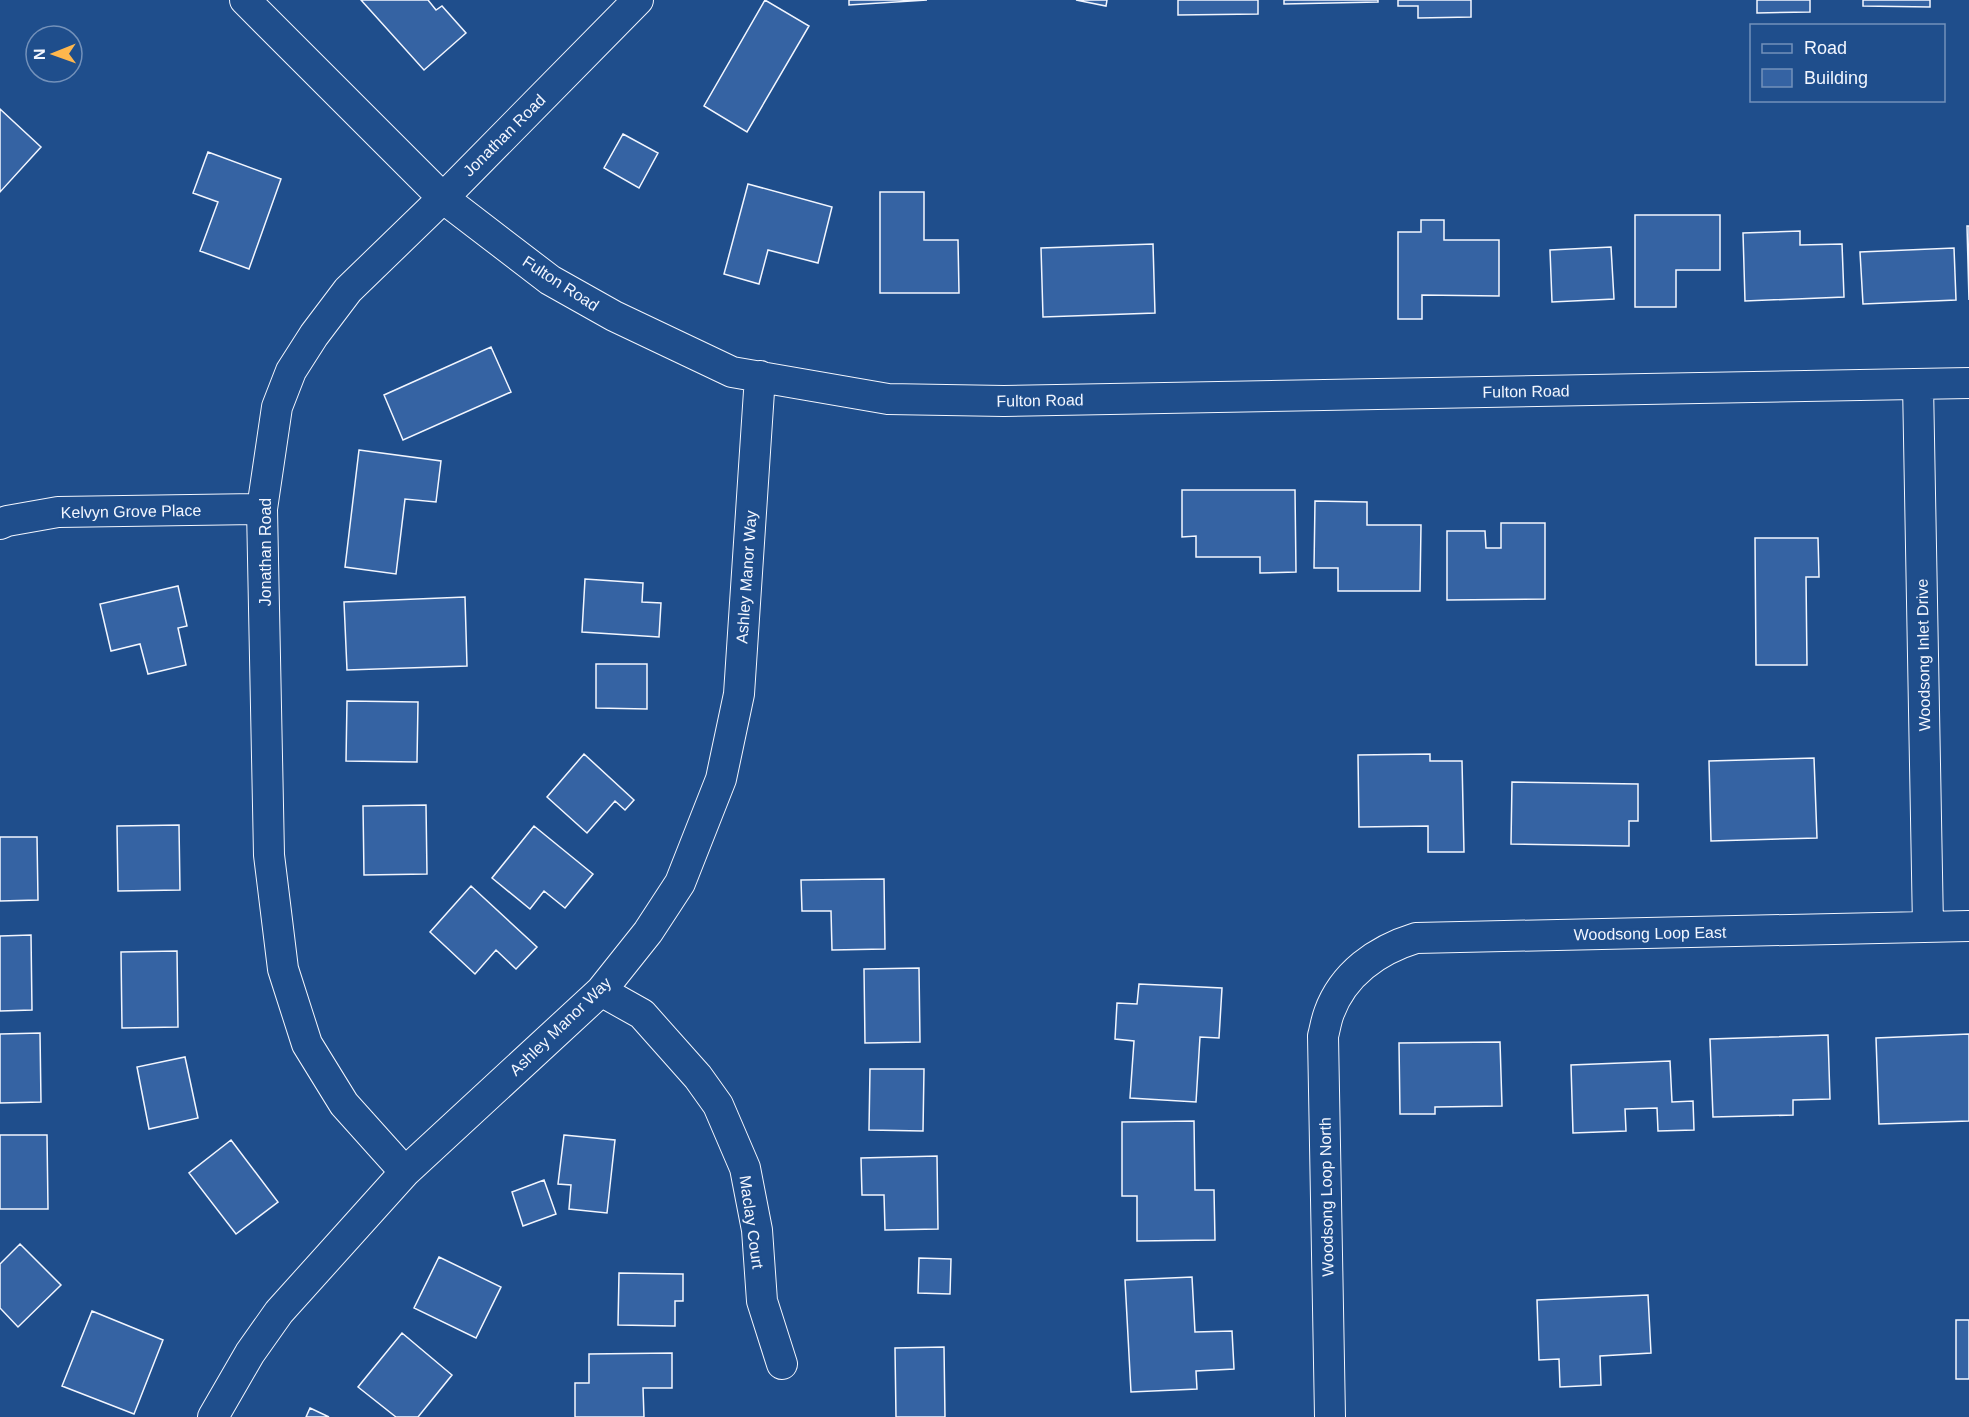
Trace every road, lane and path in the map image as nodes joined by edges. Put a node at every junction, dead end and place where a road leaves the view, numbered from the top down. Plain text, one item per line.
1 (638, 0) edge
2 (257, 4) edge
3 (442, 198) junction
4 (760, 376) junction
5 (1969, 383) edge
6 (1918, 384) junction
7 (262, 509) junction
8 (0, 524) edge
9 (1969, 926) edge
10 (1928, 927) junction
11 (1346, 982) joint
12 (601, 991) junction
13 (405, 1172) junction
14 (782, 1364) dead end
15 (213, 1417) edge
16 (1330, 1417) edge

1 - 3 street, Jonathan Road
2 - 3 street, Fulton Road
3 - 4 street, Fulton Road
3 - 7 street, Jonathan Road
4 - 6 street, Fulton Road
4 - 12 street, Ashley Manor Way
5 - 6 street, Fulton Road
6 - 10 street, Woodsong Inlet Drive
7 - 8 street, Kelvyn Grove Place
7 - 13 street, Jonathan Road
9 - 10 street, Woodsong Loop East
10 - 11 street, Woodsong Loop East
11 - 16 street, Woodsong Loop North
12 - 13 street, Ashley Manor Way
12 - 14 street, Maclay Court
13 - 15 street, Ashley Manor Way

